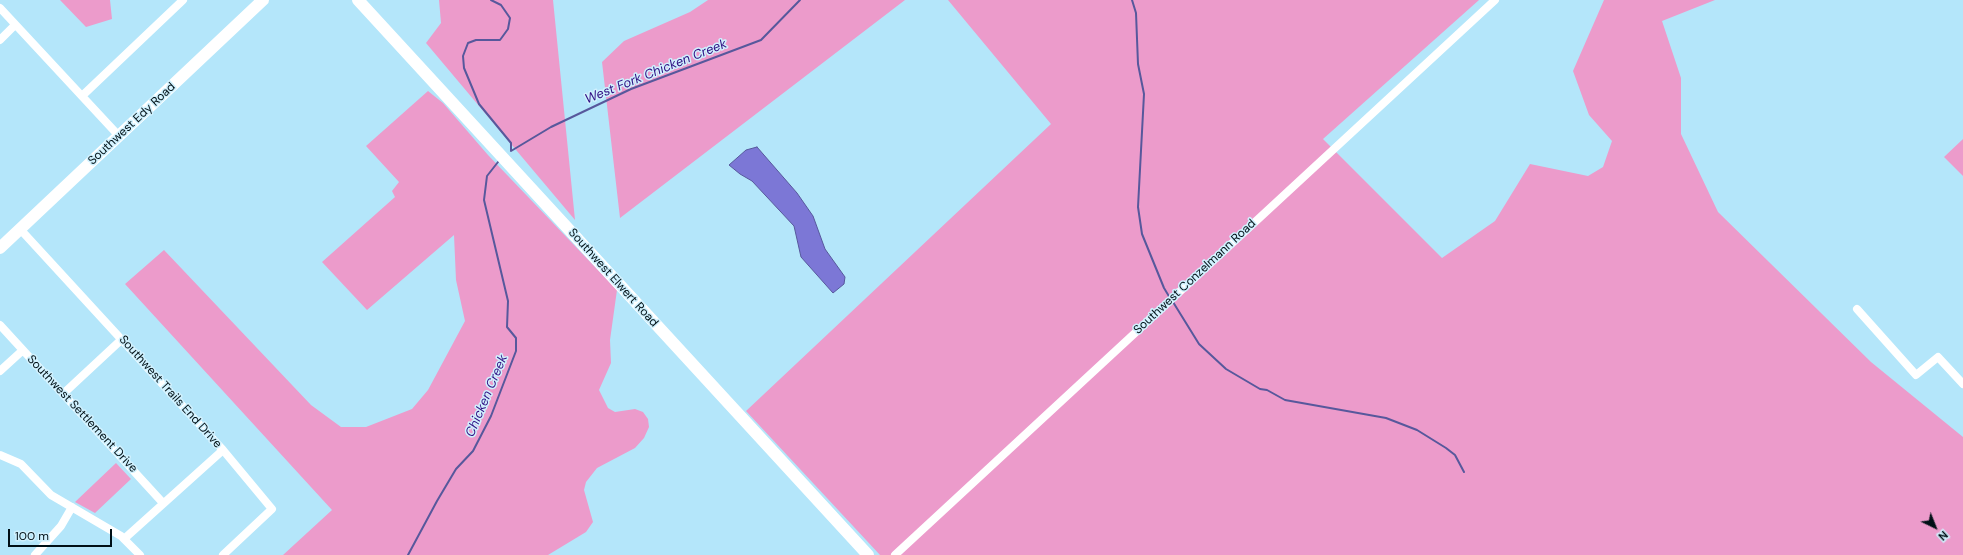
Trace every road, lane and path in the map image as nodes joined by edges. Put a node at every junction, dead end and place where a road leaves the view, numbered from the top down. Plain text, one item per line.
1 (183, 0) edge
2 (263, 0) edge
3 (358, 0) edge
4 (1495, 0) edge
5 (0, 8) edge
6 (15, 25) junction
7 (0, 40) edge
8 (82, 96) junction
9 (119, 136) junction
10 (20, 229) junction
11 (0, 248) edge
12 (1857, 309) dead end
13 (0, 325) edge
14 (121, 340) junction
15 (23, 350) junction
16 (0, 371) edge
17 (1963, 384) edge
18 (64, 393) junction
19 (223, 450) junction
20 (0, 455) edge
21 (164, 503) junction
22 (72, 507) junction
23 (124, 539) junction
24 (35, 555) edge
25 (140, 555) edge
26 (224, 555) edge
27 (868, 555) edge
28 (895, 555) edge

1 - 8 street
2 - 9 main road, Southwest Edy Road
3 - 27 main road, Southwest Elwert Road
4 - 28 street, Southwest Conzelmann Road
5 - 6 street
6 - 7 street
6 - 8 street
8 - 9 street
9 - 10 main road, Southwest Edy Road
10 - 11 main road, Southwest Edy Road
10 - 14 street, Southwest Trails End Drive
12 - 17 street
13 - 15 street, Southwest Settlement Drive
14 - 18 street
14 - 19 street, Southwest Trails End Drive
15 - 16 street
15 - 18 street, Southwest Settlement Drive
18 - 21 street, Southwest Settlement Drive
19 - 21 street
19 - 26 street, Southwest Trails End Drive
20 - 22 street
21 - 23 street
22 - 23 street
22 - 24 street
23 - 25 street

